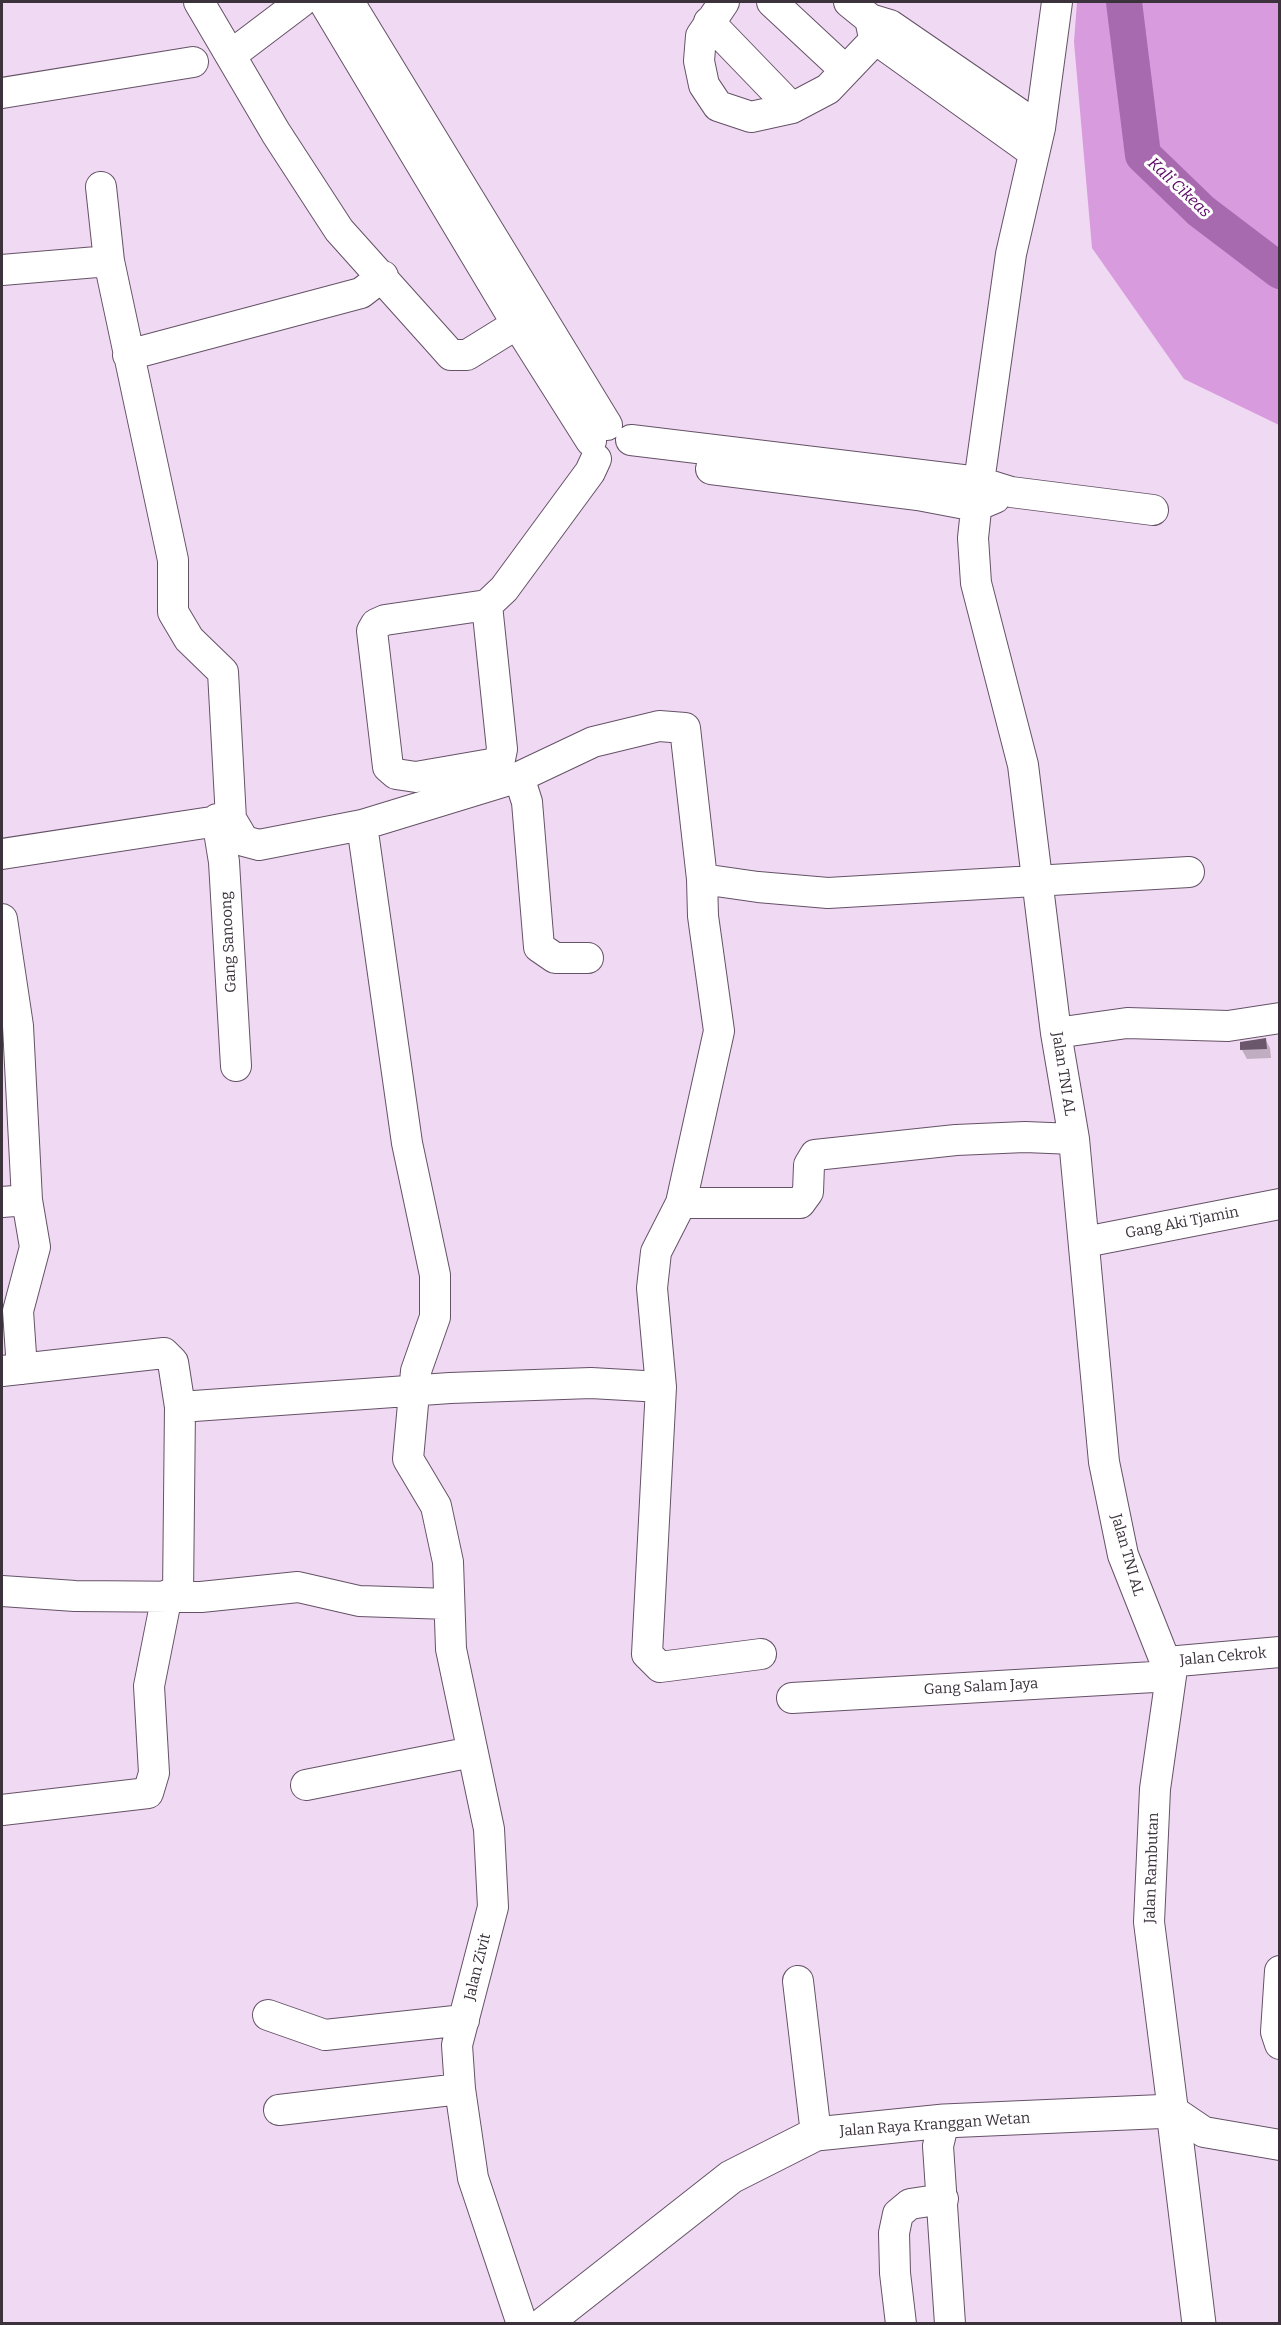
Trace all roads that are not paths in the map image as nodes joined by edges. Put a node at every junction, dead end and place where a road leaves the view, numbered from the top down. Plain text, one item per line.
1 (199, 2) edge
2 (301, 2) edge
3 (324, 2) edge
4 (349, 2) edge
5 (772, 2) edge
6 (1057, 2) edge
7 (717, 12) edge
8 (871, 21) edge
9 (231, 55) junction
10 (193, 62) dead end
11 (845, 70) junction
12 (2, 93) edge
13 (792, 108) junction
14 (1036, 140) junction
15 (101, 187) dead end
16 (109, 261) junction
17 (2, 270) edge
18 (383, 276) junction
19 (517, 324) junction
20 (128, 355) junction
21 (606, 451) junction
22 (977, 494) junction
23 (1153, 510) dead end
24 (487, 605) junction
25 (519, 777) junction
26 (224, 819) junction
27 (362, 825) junction
28 (2, 854) edge
29 (1189, 872) dead end
30 (702, 879) junction
31 (1038, 882) junction
32 (2, 919) edge
33 (588, 958) dead end
34 (1280, 1018) edge
35 (1056, 1033) junction
36 (236, 1066) dead end
37 (1074, 1139) junction
38 (14, 1201) edge
39 (681, 1203) junction
40 (1280, 1204) edge
41 (1085, 1242) junction
42 (12, 1370) edge
43 (661, 1387) junction
44 (415, 1392) junction
45 (180, 1407) junction
46 (2, 1591) edge
47 (172, 1595) junction
48 (448, 1604) junction
49 (1280, 1652) edge
50 (761, 1654) dead end
51 (1169, 1669) junction
52 (792, 1698) dead end
53 (472, 1752) junction
54 (306, 1785) dead end
55 (2, 1810) edge
56 (1280, 1971) edge
57 (798, 1981) dead end
58 (268, 2015) dead end
59 (464, 2020) junction
60 (1280, 2044) edge
61 (460, 2089) junction
62 (279, 2110) dead end
63 (1173, 2111) junction
64 (944, 2121) junction
65 (816, 2134) junction
66 (1280, 2145) edge
67 (943, 2199) junction
68 (522, 2324) edge
69 (544, 2324) edge
70 (901, 2324) edge
71 (950, 2324) edge
72 (1199, 2324) edge

1 - 9 street
2 - 9 street
3 - 19 street
4 - 21 street
5 - 11 street
6 - 14 street, Jalan TNI AL
7 - 13 street
7 - 13 street
8 - 11 street
8 - 14 street
9 - 18 street
10 - 12 street
11 - 13 street
14 - 22 street, Jalan TNI AL
15 - 16 street, Gang Sanoong
16 - 17 street
16 - 20 street, Gang Sanoong
18 - 19 street
18 - 20 street
19 - 21 street
20 - 26 street, Gang Sanoong
21 - 22 street
21 - 24 street
22 - 23 street
22 - 31 street, Jalan TNI AL
24 - 24 street
25 - 27 street
25 - 30 street
25 - 33 street
26 - 27 street
26 - 28 street
26 - 36 street, Gang Sanoong
27 - 44 street, Jalan Zivit
29 - 31 street
30 - 31 street
30 - 39 street
31 - 35 street, Jalan TNI AL
32 - 38 street
34 - 35 street
35 - 37 street, Jalan TNI AL
37 - 39 street
37 - 41 street, Jalan TNI AL
38 - 42 street
39 - 43 street
40 - 41 street, Gang Aki Tjamin
41 - 51 street, Jalan TNI AL
42 - 45 street
43 - 44 street
43 - 50 street
44 - 45 street
44 - 48 street, Jalan Zivit
45 - 47 street
46 - 47 street
47 - 48 street
47 - 55 street
48 - 53 street, Jalan Zivit
49 - 51 street, Jalan Cekrok
51 - 52 street, Gang Salam Jaya
51 - 63 street, Jalan Rambutan
53 - 54 street
53 - 59 street, Jalan Zivit
56 - 60 street
57 - 65 street
58 - 59 street
59 - 61 street, Jalan Zivit
61 - 62 street
61 - 68 street, Jalan Zivit
63 - 64 main road, Jalan Raya Kranggan Wetan
63 - 66 street
63 - 72 main road
64 - 65 main road, Jalan Raya Kranggan Wetan
64 - 67 street
65 - 69 main road, Jalan Raya Kranggan Wetan
67 - 70 street
67 - 71 street

